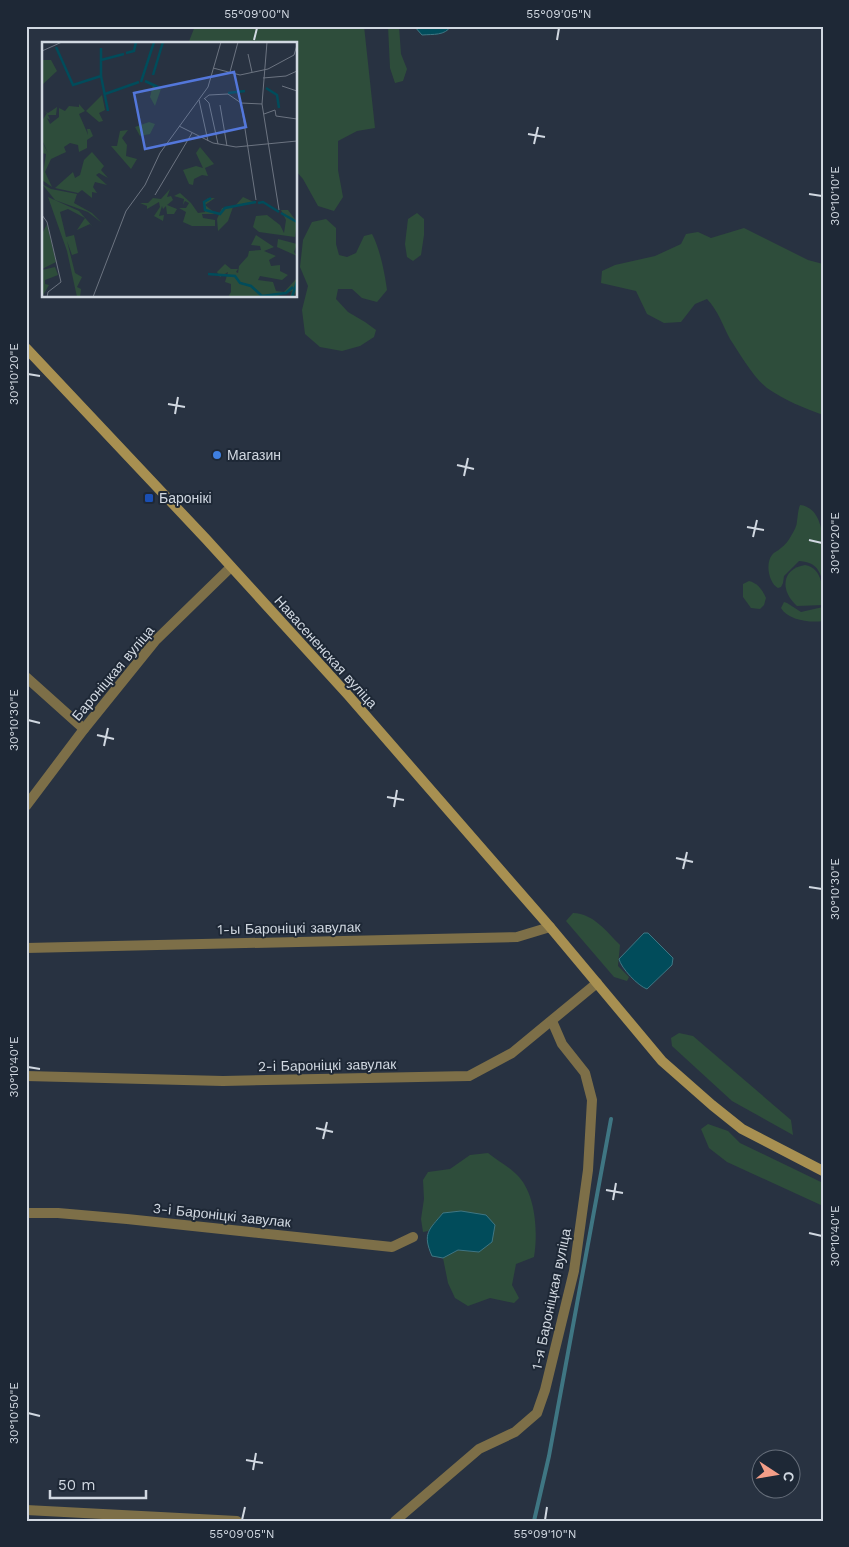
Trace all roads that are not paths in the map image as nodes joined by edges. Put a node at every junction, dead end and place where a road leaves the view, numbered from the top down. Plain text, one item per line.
1 (26, 348) edge
2 (231, 567) junction
3 (26, 677) edge
4 (84, 729) junction
5 (26, 806) edge
6 (550, 927) junction
7 (26, 948) edge
8 (597, 983) junction
9 (552, 1021) junction
10 (26, 1076) edge
11 (823, 1171) edge
12 (26, 1213) edge
13 (413, 1237) dead end
14 (26, 1510) edge
15 (237, 1521) edge
16 (395, 1521) edge

1 - 2 main road, Навасененская вуліца
2 - 4 street, Бароніцкая вуліца
2 - 6 main road, Навасененская вуліца
3 - 4 street
4 - 5 street, Бароніцкая вуліца
6 - 7 street, 1-ы Бароніцкі завулак
6 - 8 main road, Навасененская вуліца
8 - 9 street, 2-і Бароніцкі завулак
8 - 11 main road, Навасененская вуліца
9 - 10 street, 2-і Бароніцкі завулак
9 - 16 street, 1-я Бароніцкая вуліца
12 - 13 street, 3-і Бароніцкі завулак
14 - 15 street

